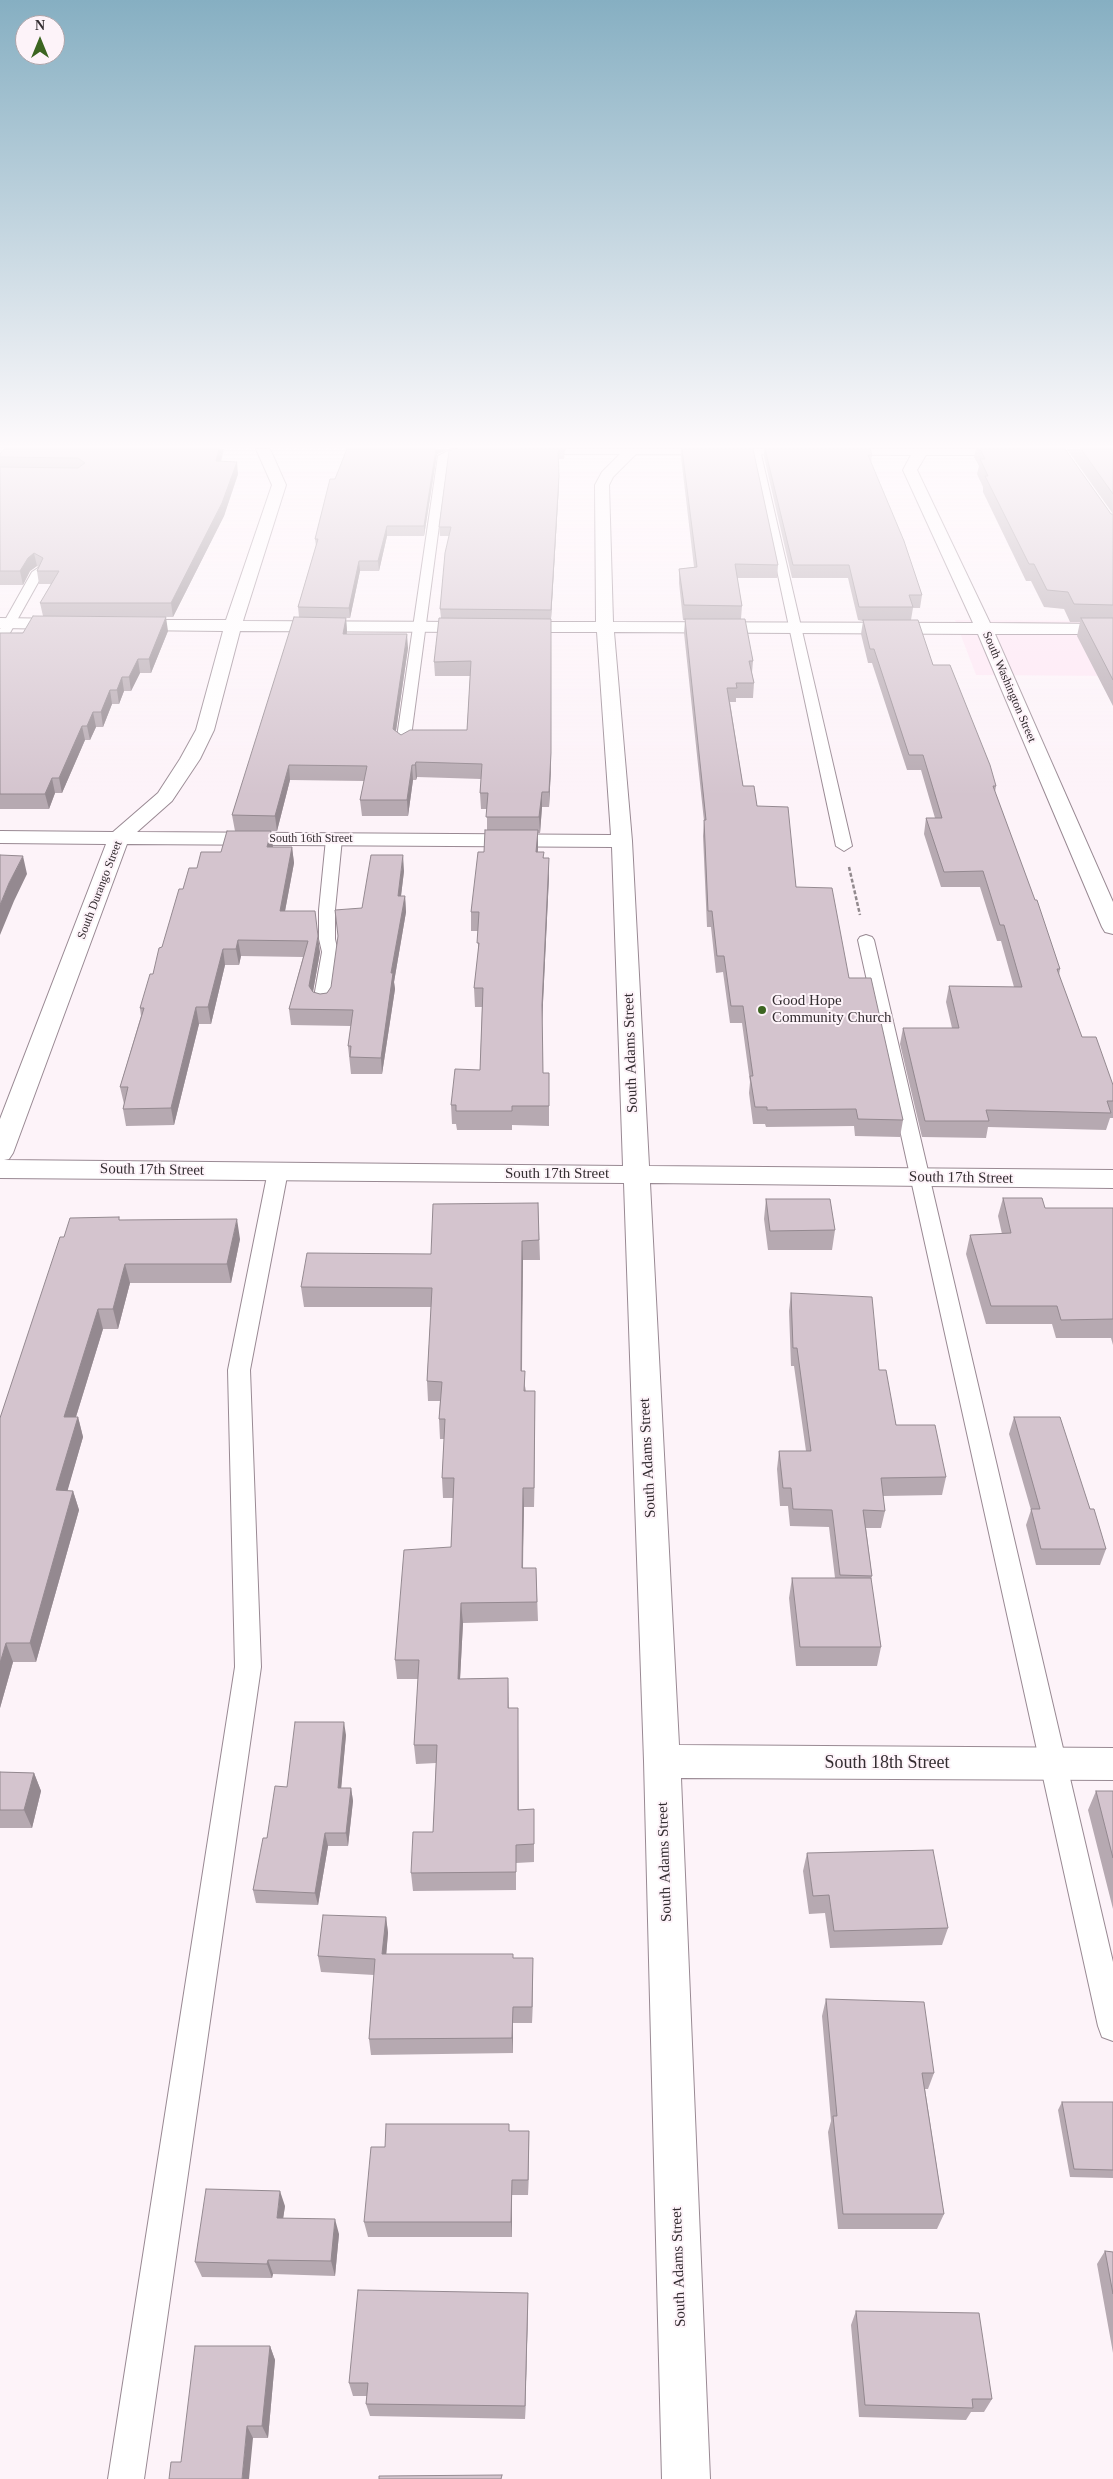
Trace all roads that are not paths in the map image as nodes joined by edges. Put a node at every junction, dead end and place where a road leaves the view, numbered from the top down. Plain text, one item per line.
1 (253, 565) edge
2 (428, 565) edge
3 (604, 565) edge
4 (781, 565) edge
5 (954, 565) edge
6 (38, 572) edge
7 (5, 623) edge
8 (87, 624) edge
9 (116, 625) edge
10 (233, 626) junction
11 (420, 626) junction
12 (606, 627) junction
13 (795, 628) junction
14 (984, 628) junction
15 (1113, 629) edge
16 (0, 640) edge
17 (403, 744) edge
18 (0, 837) edge
19 (119, 838) junction
20 (334, 839) junction
21 (622, 841) junction
22 (844, 846) road end
23 (1113, 928) edge
24 (866, 940) road end
25 (322, 1003) edge
26 (0, 1153) edge
27 (0, 1169) edge
28 (278, 1171) junction
29 (636, 1174) junction
30 (920, 1177) junction
31 (1113, 1179) edge
32 (662, 1761) junction
33 (1053, 1764) junction
34 (1113, 1764) edge
35 (1113, 2026) edge
36 (126, 2479) edge
37 (686, 2479) edge

1 - 10 street, South Durango Street
2 - 11 lane
3 - 12 street, South Adams Street
4 - 13 lane
5 - 14 street, South Washington Street
6 - 7 lane
7 - 8 street
7 - 16 lane
9 - 10 street
10 - 11 street
10 - 19 street, South Durango Street
11 - 12 street
11 - 17 lane
12 - 13 street
12 - 21 street, South Adams Street
13 - 14 street
13 - 22 lane
14 - 15 street
14 - 23 street, South Washington Street
18 - 19 street, South 16th Street
19 - 20 street, South 16th Street
19 - 26 street, South Durango Street
20 - 21 street, South 16th Street
20 - 25 lane
21 - 29 street, South Adams Street
24 - 30 lane
27 - 28 street, South 17th Street
28 - 29 street, South 17th Street
28 - 36 lane
29 - 30 street, South 17th Street
29 - 32 street, South Adams Street
30 - 31 street, South 17th Street
30 - 33 lane
32 - 33 street, South 18th Street
32 - 37 street, South Adams Street
33 - 34 street, South 18th Street
33 - 35 lane

